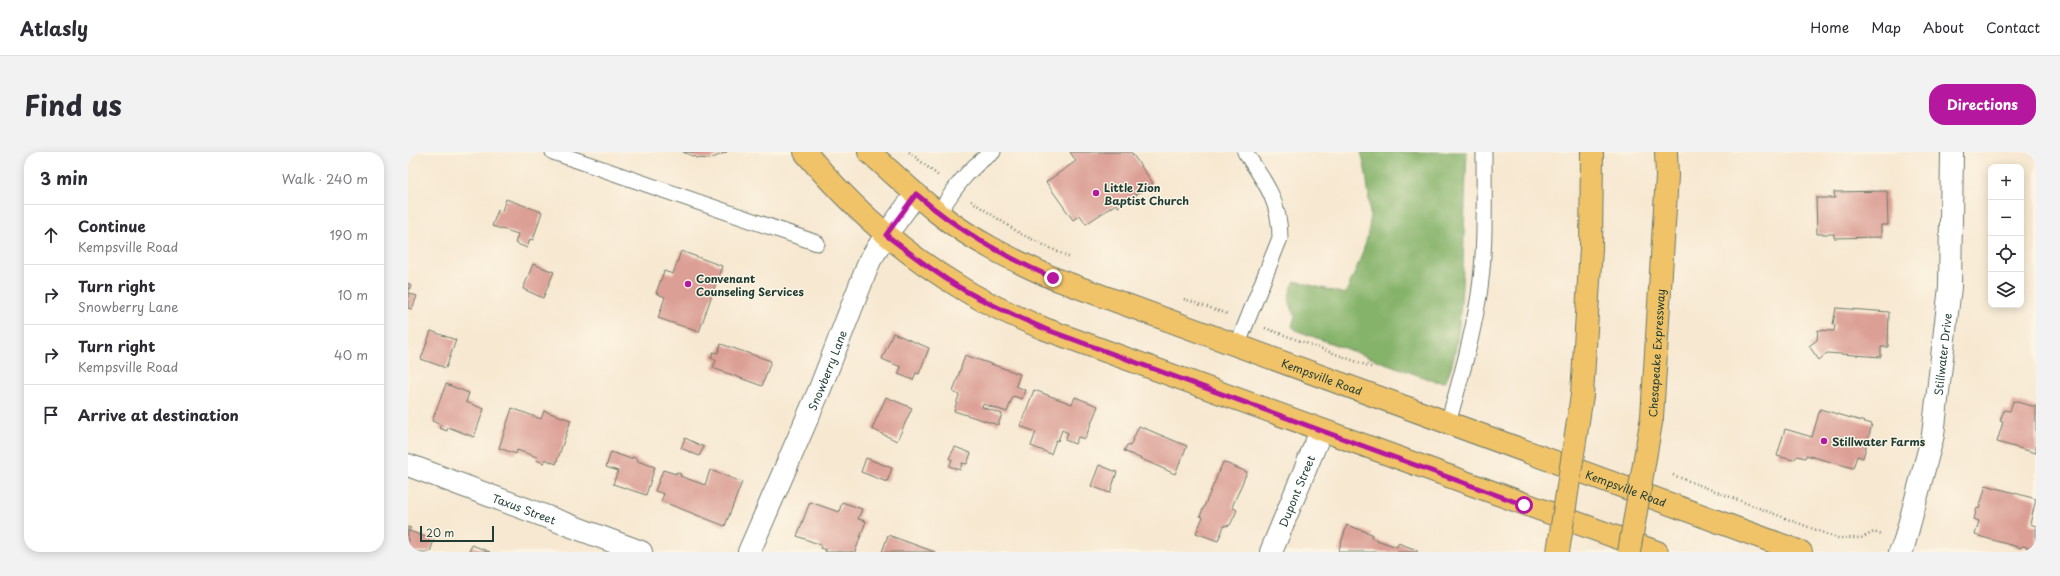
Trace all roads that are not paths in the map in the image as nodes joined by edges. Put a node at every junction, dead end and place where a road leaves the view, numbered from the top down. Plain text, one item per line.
1 (805, 152) edge
2 (869, 152) edge
3 (993, 152) edge
4 (1245, 152) edge
5 (1484, 152) edge
6 (1592, 152) edge
7 (1666, 152) edge
8 (1952, 152) edge
9 (557, 153) edge
10 (916, 194) junction
11 (938, 214) junction
12 (886, 235) junction
13 (817, 242) dead end
14 (1237, 346) junction
15 (1448, 423) junction
16 (1321, 431) junction
17 (408, 464) edge
18 (1902, 548) edge
19 (641, 552) edge
20 (749, 552) edge
21 (1271, 552) edge
22 (1558, 552) edge
23 (1629, 552) edge
24 (1657, 552) edge
25 (1801, 552) edge

1 - 12 main road
2 - 10 main road, Kempsville Road
3 - 11 lane
4 - 14 lane
5 - 15 lane
6 - 22 main road, bridge
7 - 23 main road, Chesapeake Expressway, bridge
8 - 18 street, Stillwater Drive
9 - 13 lane
10 - 11 main road, Kempsville Road
10 - 12 street, Snowberry Lane
11 - 14 main road, Kempsville Road
12 - 16 main road
12 - 20 street, Snowberry Lane
14 - 15 main road, Kempsville Road
15 - 25 main road, Kempsville Road
16 - 21 street, Dupont Street
16 - 24 main road
17 - 19 street, Taxus Street

